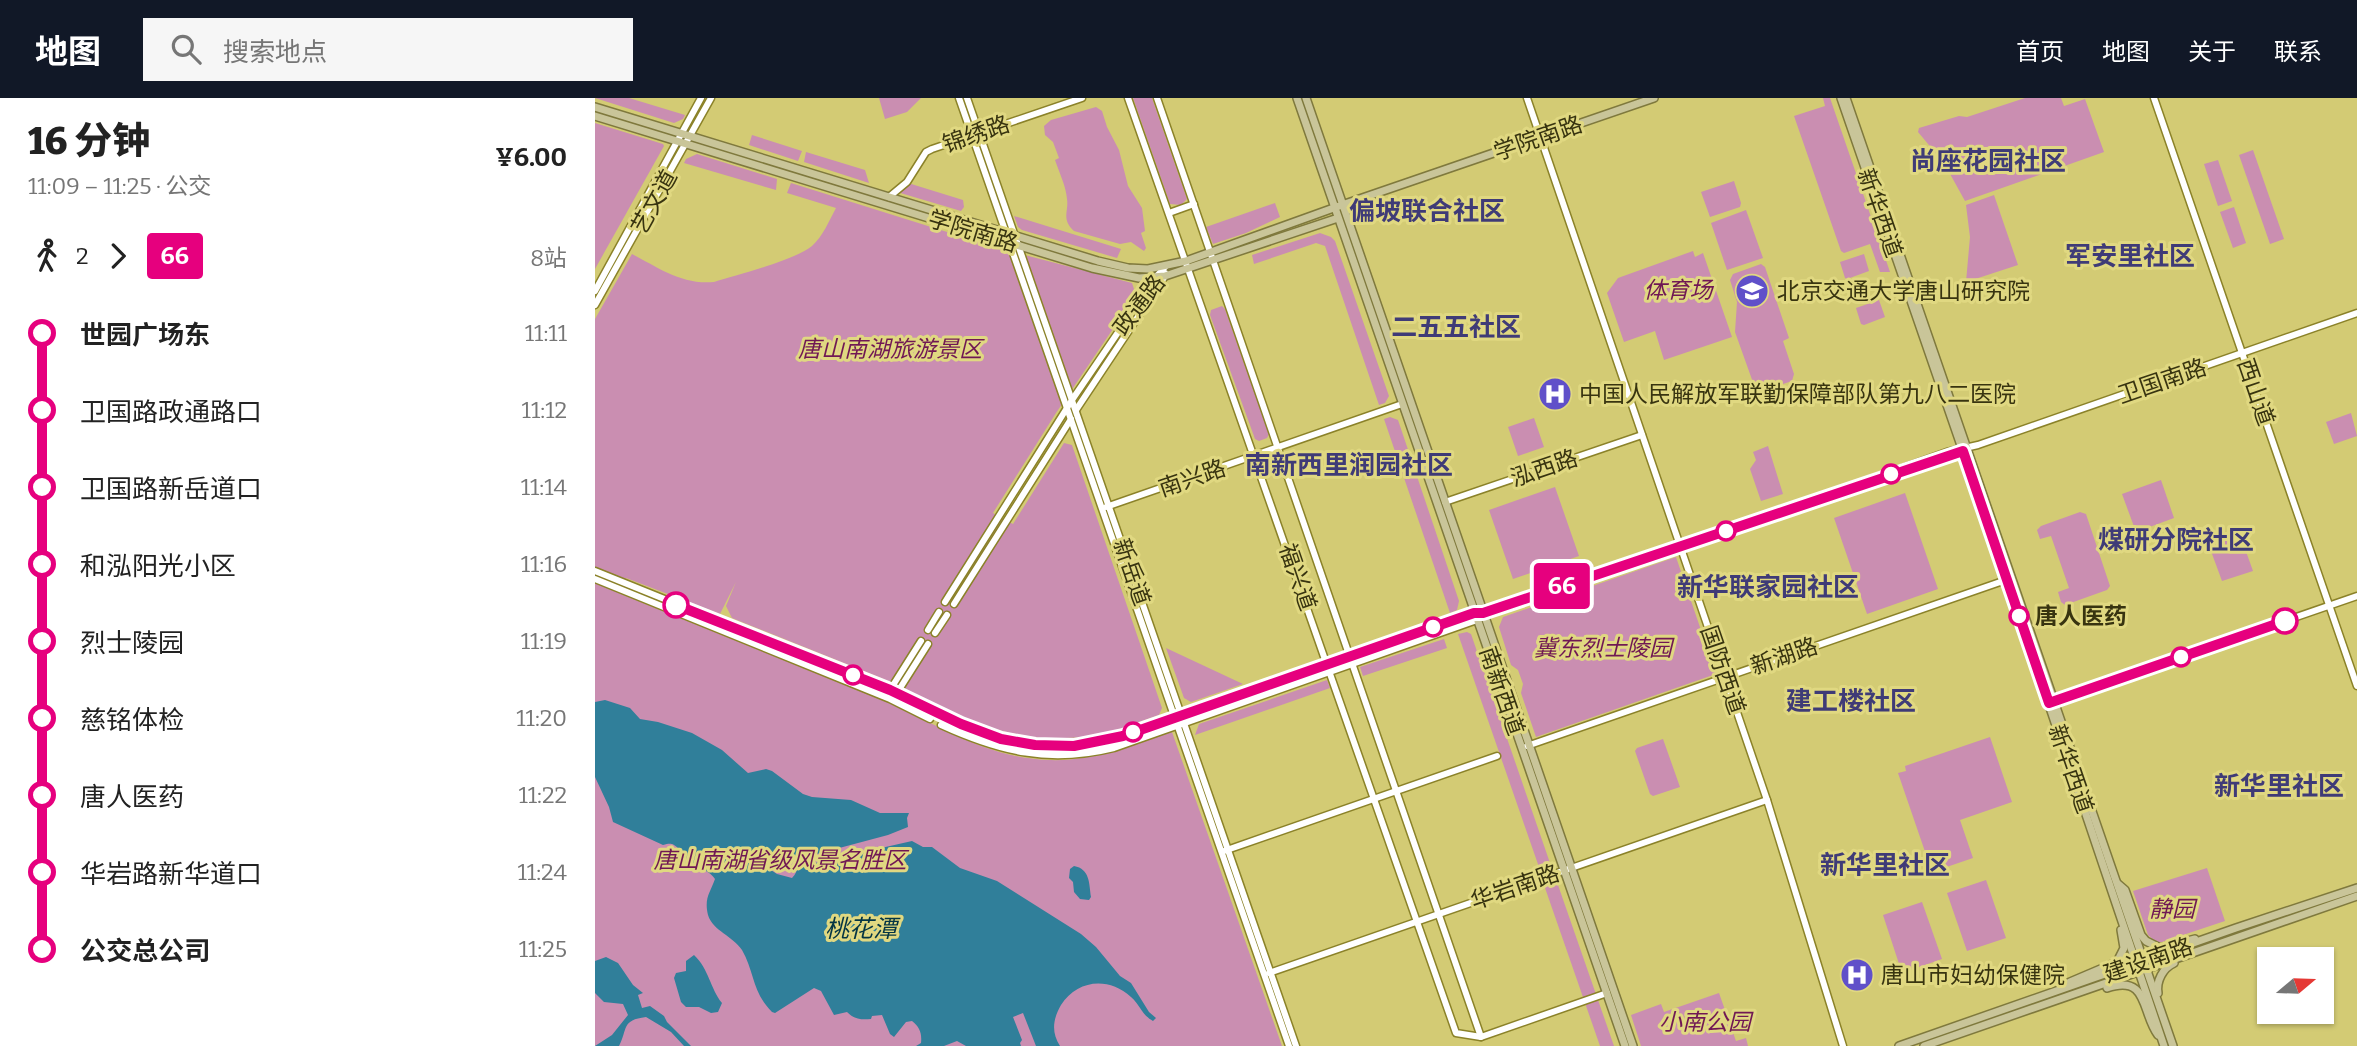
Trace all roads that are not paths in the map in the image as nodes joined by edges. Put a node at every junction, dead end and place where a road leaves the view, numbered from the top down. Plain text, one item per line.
1 (701, 98) edge
2 (711, 98) edge
3 (959, 98) edge
4 (967, 98) edge
5 (1082, 98) edge
6 (1128, 98) edge
7 (1157, 98) edge
8 (1297, 98) edge
9 (1306, 98) edge
10 (1527, 98) edge
11 (1654, 98) edge
12 (1841, 98) edge
13 (1846, 98) edge
14 (2154, 98) edge
15 (595, 107) edge
16 (595, 116) edge
17 (975, 134) junction
18 (691, 137) junction
19 (680, 138) junction
20 (1540, 138) junction
21 (687, 145) junction
22 (889, 197) junction
23 (1194, 204) junction
24 (1339, 207) junction
25 (1169, 213) junction
26 (1338, 218) junction
27 (1005, 232) junction
28 (1014, 235) junction
29 (1009, 242) junction
30 (1018, 245) junction
31 (1212, 256) junction
32 (1187, 265) junction
33 (1165, 272) junction
34 (1155, 278) junction
35 (596, 295) edge
36 (595, 305) edge
37 (2357, 313) edge
38 (2242, 353) junction
39 (1072, 400) junction
40 (1402, 404) junction
41 (1067, 409) junction
42 (1076, 410) junction
43 (1070, 420) junction
44 (1642, 435) junction
45 (1278, 448) junction
46 (1964, 448) junction
47 (1255, 456) junction
48 (1445, 502) junction
49 (1005, 507) junction
50 (1105, 508) junction
51 (1013, 510) junction
52 (1681, 546) junction
53 (595, 571) edge
54 (595, 579) edge
55 (2006, 580) junction
56 (2357, 596) edge
57 (945, 602) dead end
58 (954, 604) dead end
59 (2329, 606) junction
60 (939, 612) dead end
61 (947, 615) dead end
62 (1478, 615) junction
63 (709, 621) junction
64 (924, 643) dead end
65 (1350, 660) junction
66 (1329, 667) junction
67 (1725, 677) junction
68 (2357, 687) edge
69 (894, 692) junction
70 (890, 699) junction
71 (2051, 702) junction
72 (937, 713) dead end
73 (1177, 716) junction
74 (930, 719) dead end
75 (949, 719) dead end
76 (1184, 723) junction
77 (941, 725) dead end
78 (1177, 726) junction
79 (1525, 746) junction
80 (1497, 756) dead end
81 (1397, 791) junction
82 (1375, 798) junction
83 (1767, 800) junction
84 (1224, 851) junction
85 (1567, 869) junction
86 (2117, 883) junction
87 (2357, 888) edge
88 (2357, 896) edge
89 (2116, 898) junction
90 (1439, 913) junction
91 (1417, 921) junction
92 (2236, 928) junction
93 (2228, 941) junction
94 (2142, 966) junction
95 (1267, 973) junction
96 (1607, 993) junction
97 (2055, 993) junction
98 (2046, 1004) junction
99 (2166, 1028) junction
100 (1481, 1037) junction
101 (2164, 1044) edge
102 (1289, 1046) edge
103 (1296, 1046) edge
104 (1625, 1046) edge
105 (1633, 1046) edge
106 (1843, 1046) edge
107 (1899, 1046) edge
108 (1924, 1046) edge
109 (2173, 1046) edge

1 - 19 street, 艺文道
2 - 18 street, 艺文道
3 - 17 street, 新岳道
4 - 17 street, 新岳道
5 - 17 street, 锦绣路
6 - 25 street, 福兴道
7 - 23 street, 福兴道
8 - 24 main road, 南新西道
9 - 24 main road, 南新西道
10 - 20 street, 国防西道
11 - 20 main road, 学院南路
12 - 46 main road, 新华西道
13 - 46 main road, 新华西道
14 - 38 street, 西山道
15 - 19 main road, 学院南路
16 - 19 main road, 学院南路
17 - 22 street, 锦绣路
17 - 27 street, 新岳道
17 - 28 street, 新岳道
18 - 19 main road, 学院南路
18 - 21 street, 艺文道
18 - 22 main road, 学院南路
19 - 21 main road, 学院南路
19 - 35 street, 艺文道
20 - 24 main road, 学院南路
20 - 44 street, 国防西道
21 - 29 main road, 学院南路
21 - 35 street, 艺文道
22 - 27 main road, 学院南路
23 - 25 street
23 - 31 street, 福兴道
24 - 26 main road
24 - 31 main road, 学院南路
24 - 48 main road, 南新西道
25 - 32 street, 福兴道
26 - 31 main road, 学院南路
26 - 40 main road, 南新西道
27 - 28 main road, 学院南路
27 - 29 street, 新岳道
28 - 30 street, 新岳道
28 - 33 main road, 学院南路
29 - 30 main road, 学院南路
29 - 41 street, 新岳道
30 - 34 main road, 学院南路
30 - 39 street, 新岳道
31 - 32 main road, 学院南路
31 - 45 street, 福兴道
32 - 33 main road, 学院南路
32 - 47 street, 福兴道
33 - 34 main road, 学院南路
33 - 42 street, 政通路
34 - 39 street, 政通路
35 - 36 street, 艺文道
37 - 38 street, 卫国南路
38 - 46 street, 卫国南路
38 - 59 street, 西山道
39 - 41 street, 政通路
39 - 42 street, 新岳道
40 - 45 street, 南兴路
40 - 62 main road, 南新西道
41 - 43 street, 新岳道
41 - 49 street, 政通路
42 - 43 street, 政通路
42 - 50 street, 新岳道
43 - 50 street, 新岳道
43 - 51 street, 政通路
44 - 48 street, 泓西路
44 - 52 street, 国防西道
45 - 47 street, 南兴路
45 - 65 street, 福兴道
46 - 52 street, 卫国南路
46 - 55 main road, 新华西道
46 - 71 main road, 新华西道
47 - 50 street, 南兴路
47 - 66 street, 福兴道
48 - 62 main road, 南新西道
49 - 51 street
49 - 57 street, 政通路
50 - 73 street, 新岳道
51 - 58 street, 政通路
52 - 62 street, 卫国南路
52 - 67 street, 国防西道
53 - 63 street
54 - 63 street
55 - 67 street, 新湖路
55 - 71 main road, 新华西道
56 - 59 street
59 - 68 street, 西山道
59 - 71 street
60 - 61 street
62 - 65 street, 卫国南路
62 - 79 main road, 南新西道
63 - 69 street
63 - 70 street
64 - 69 street
65 - 66 street, 卫国南路
65 - 81 street, 福兴道
66 - 73 street, 卫国南路
66 - 76 street, 卫国南路
66 - 82 street, 福兴道
67 - 79 street, 新湖路
67 - 83 street, 国防西道
69 - 70 street
69 - 72 street
70 - 74 street
71 - 86 main road, 新华西道
71 - 89 main road, 新华西道
73 - 75 street, 卫国南路
73 - 76 street, 新岳道
73 - 78 street, 新岳道
76 - 78 street, 卫国南路
76 - 84 street, 新岳道
77 - 78 street, 卫国南路
78 - 84 street, 新岳道
79 - 85 main road, 南新西道
80 - 81 street
81 - 82 street
81 - 90 street, 福兴道
82 - 84 street
82 - 91 street, 福兴道
83 - 85 street, 华岩南路
83 - 106 street, 国防西道
84 - 95 street, 新岳道
85 - 90 street, 华岩南路
85 - 96 main road, 南新西道
85 - 105 main road, 南新西道
86 - 92 main road
86 - 94 main road, 新华西道
87 - 92 main road, 建设南路
88 - 93 main road, 建设南路
89 - 94 main road, 新华西道
89 - 97 main road
90 - 91 street, 华岩南路
90 - 100 street, 福兴道
91 - 95 street, 华岩南路
91 - 100 street, 福兴道
92 - 94 main road, 建设南路
93 - 94 main road, 建设南路
93 - 99 main road
94 - 97 main road, 建设南路
94 - 98 main road, 建设南路
94 - 99 main road
94 - 101 main road
95 - 102 street, 新岳道
95 - 103 street, 新岳道
96 - 100 street
96 - 104 main road, 南新西道
97 - 107 main road, 建设南路
98 - 101 main road
98 - 108 main road, 建设南路
99 - 109 main road

